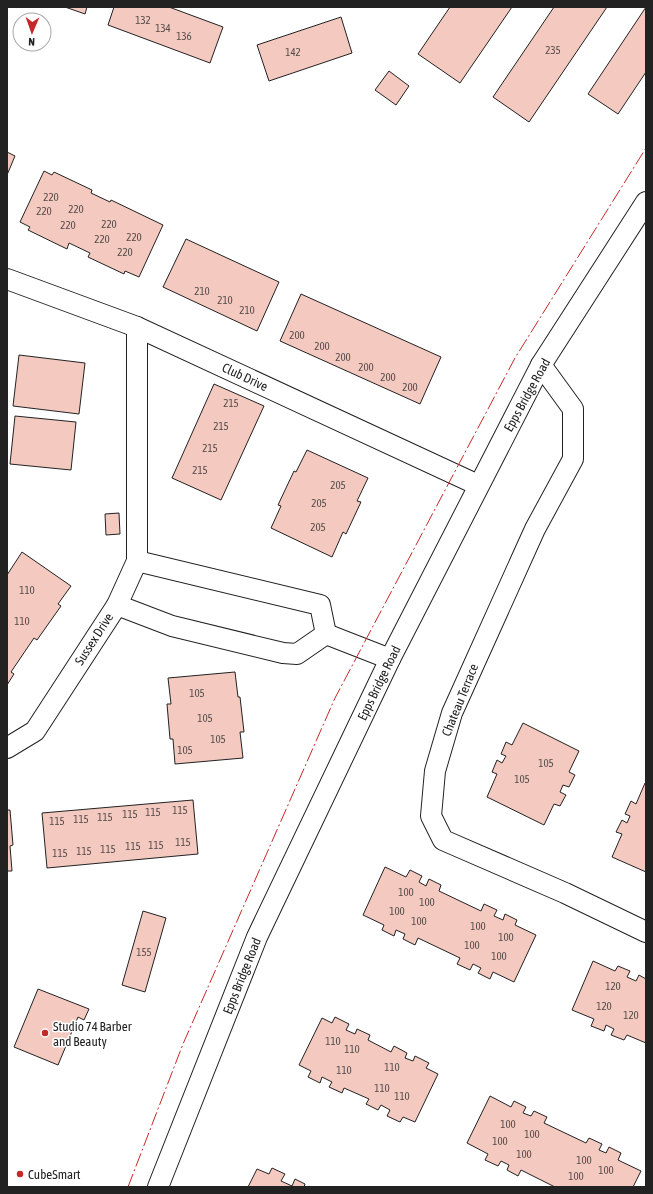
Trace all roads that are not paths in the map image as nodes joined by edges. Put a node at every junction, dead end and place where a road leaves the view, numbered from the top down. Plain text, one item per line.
1 (646, 202) edge
2 (7, 279) edge
3 (138, 327) junction
4 (541, 365) junction
5 (478, 485) junction
6 (137, 561) junction
7 (117, 605) junction
8 (326, 634) junction
9 (390, 659) junction
10 (7, 748) edge
11 (646, 932) edge
12 (158, 1187) edge

1 - 4 street, Epps Bridge Road
2 - 3 street, Club Drive
3 - 5 street, Club Drive
3 - 6 street
4 - 5 street, Epps Bridge Road
4 - 11 street, Chateau Terrace
5 - 9 street, Epps Bridge Road
6 - 7 street
6 - 8 street
7 - 8 street, Sussex Drive
7 - 10 street, Sussex Drive
8 - 9 street
9 - 12 street, Epps Bridge Road

